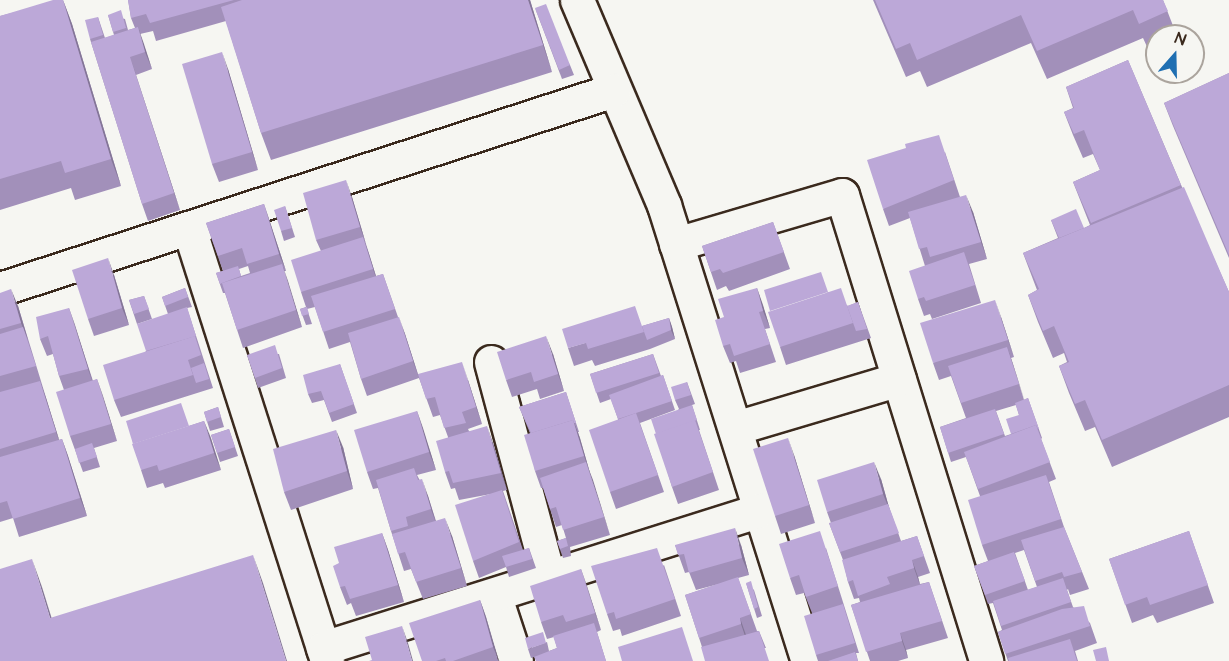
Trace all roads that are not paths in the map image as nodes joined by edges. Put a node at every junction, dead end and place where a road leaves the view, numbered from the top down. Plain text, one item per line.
1 (577, 0) edge
2 (614, 90) junction
3 (189, 228) junction
4 (676, 244) junction
5 (0, 289) edge
6 (491, 362) dead end
7 (899, 380) junction
8 (735, 428) junction
9 (761, 510) junction
10 (549, 578) junction
11 (495, 597) junction
12 (325, 655) edge
13 (516, 661) edge
14 (808, 661) edge
15 (986, 661) edge

1 - 2 street
2 - 3 street
2 - 4 street
3 - 5 street
3 - 12 street
4 - 7 street
4 - 8 street
6 - 10 street
7 - 8 street
7 - 15 street
8 - 9 street
9 - 10 street
9 - 14 street
10 - 11 street
11 - 12 street
11 - 13 street

